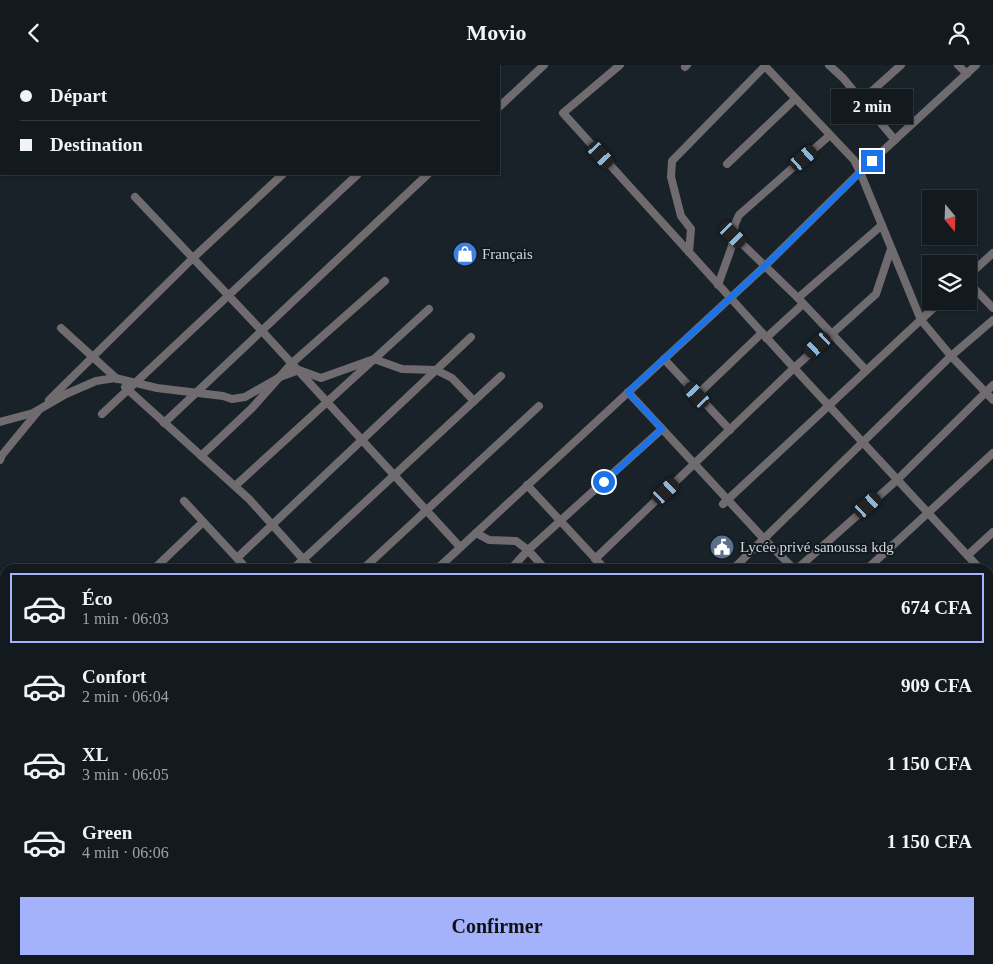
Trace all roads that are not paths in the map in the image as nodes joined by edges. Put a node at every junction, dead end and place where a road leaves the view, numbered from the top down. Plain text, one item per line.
1 (544, 65) edge
2 (620, 65) edge
3 (829, 65) edge
4 (900, 65) edge
5 (958, 65) edge
6 (976, 65) edge
7 (764, 66) edge
8 (967, 74) junction
9 (795, 99) junction
10 (862, 100) junction
11 (500, 106) edge
12 (830, 135) junction
13 (896, 140) junction
14 (728, 164) dead end
15 (860, 173) junction
16 (282, 175) edge
17 (357, 175) edge
18 (427, 175) edge
19 (135, 197) dead end
20 (882, 225) junction
21 (733, 235) junction
22 (891, 249) junction
23 (689, 252) junction
24 (993, 253) edge
25 (193, 258) junction
26 (765, 266) junction
27 (977, 268) edge
28 (385, 281) dead end
29 (718, 285) junction
30 (977, 291) edge
31 (230, 295) junction
32 (730, 297) junction
33 (800, 301) junction
34 (993, 308) edge
35 (429, 309) dead end
36 (931, 310) edge
37 (920, 320) junction
38 (993, 320) edge
39 (61, 328) dead end
40 (262, 331) junction
41 (831, 334) junction
42 (764, 335) junction
43 (472, 337) dead end
44 (951, 356) junction
45 (92, 357) junction
46 (374, 359) junction
47 (664, 359) junction
48 (292, 363) junction
49 (794, 368) junction
50 (299, 370) junction
51 (436, 370) junction
52 (866, 370) junction
53 (501, 376) dead end
54 (280, 377) junction
55 (115, 378) junction
56 (135, 383) junction
57 (993, 385) edge
58 (128, 390) junction
59 (197, 392) junction
60 (628, 392) junction
61 (986, 392) junction
62 (697, 395) junction
63 (993, 400) edge
64 (327, 401) junction
65 (474, 401) junction
66 (829, 405) junction
67 (539, 406) dead end
68 (41, 408) junction
69 (102, 414) dead end
70 (0, 422) edge
71 (164, 423) junction
72 (662, 429) junction
73 (730, 430) junction
74 (363, 440) junction
75 (862, 443) junction
76 (993, 453) edge
77 (201, 456) junction
78 (0, 459) edge
79 (695, 464) junction
80 (395, 475) junction
81 (897, 480) junction
82 (527, 485) junction
83 (235, 487) junction
84 (184, 501) dead end
85 (726, 502) junction
86 (426, 510) junction
87 (928, 513) junction
88 (561, 521) junction
89 (203, 522) junction
90 (272, 525) junction
91 (993, 532) edge
92 (476, 533) junction
93 (764, 539) junction
94 (460, 547) junction
95 (528, 550) junction
96 (968, 555) junction
97 (237, 559) junction
98 (303, 559) junction
99 (595, 559) junction
100 (159, 564) edge
101 (242, 564) edge
102 (298, 564) edge
103 (308, 564) edge
104 (367, 564) edge
105 (442, 564) edge
106 (515, 564) edge
107 (541, 564) edge
108 (600, 564) edge
109 (738, 564) edge
110 (790, 564) edge
111 (801, 564) edge
112 (872, 564) edge
113 (976, 564) edge

1 - 11 street
2 - 23 street
3 - 10 street
4 - 10 street
5 - 8 street
6 - 8 street
7 - 9 street
7 - 23 street
8 - 13 street
9 - 12 street
9 - 14 street
10 - 13 street
12 - 15 street
12 - 21 street
13 - 15 street
15 - 20 street
15 - 26 street
16 - 25 street
17 - 31 street
18 - 40 street
19 - 25 street
20 - 22 street
20 - 33 street
21 - 26 street
21 - 29 street
22 - 37 street
22 - 41 street
23 - 29 street
24 - 27 street
25 - 31 street
25 - 45 street
26 - 32 street
26 - 33 street
28 - 48 street
29 - 32 street
30 - 34 street
31 - 40 street
31 - 56 street
32 - 42 street
32 - 47 street
33 - 41 street
33 - 42 street
35 - 46 street
36 - 37 street
37 - 44 street
37 - 52 street
38 - 44 street
39 - 45 street
40 - 48 street
40 - 59 street
41 - 49 street
41 - 52 street
42 - 49 street
42 - 62 street
43 - 51 street
44 - 61 street
44 - 75 street
45 - 55 street
45 - 68 street
46 - 50 street
46 - 51 street
46 - 64 street
47 - 60 street
47 - 62 street
48 - 50 street
48 - 54 street
49 - 66 street
49 - 73 street
50 - 54 street
50 - 64 street
51 - 65 street
51 - 74 street
52 - 66 street
53 - 65 street
54 - 59 street
54 - 77 street
55 - 56 street
55 - 58 street
55 - 68 street
56 - 58 street
56 - 59 street
57 - 61 street
58 - 69 street
58 - 71 street
59 - 71 street
60 - 72 street
60 - 82 street
61 - 63 street
61 - 81 street
62 - 73 street
64 - 74 street
64 - 83 street
65 - 80 street
66 - 75 street
66 - 85 street
67 - 86 street
68 - 70 street
68 - 78 street
71 - 77 street
72 - 79 street
72 - 88 street
73 - 79 street
74 - 80 street
74 - 90 street
75 - 81 street
75 - 93 street
76 - 87 street
77 - 83 street
79 - 85 street
79 - 99 street
80 - 86 street
80 - 98 street
81 - 87 street
81 - 111 street
82 - 88 street
82 - 92 street
83 - 90 street
84 - 89 street
85 - 93 street
86 - 94 street
86 - 104 street
87 - 96 street
87 - 112 street
88 - 95 street
88 - 99 street
89 - 97 street
89 - 100 street
90 - 97 street
90 - 98 street
91 - 96 street
92 - 94 street
92 - 95 street
93 - 109 street
93 - 110 street
94 - 105 street
95 - 106 street
95 - 107 street
96 - 113 street
97 - 101 street
98 - 102 street
98 - 103 street
99 - 108 street

